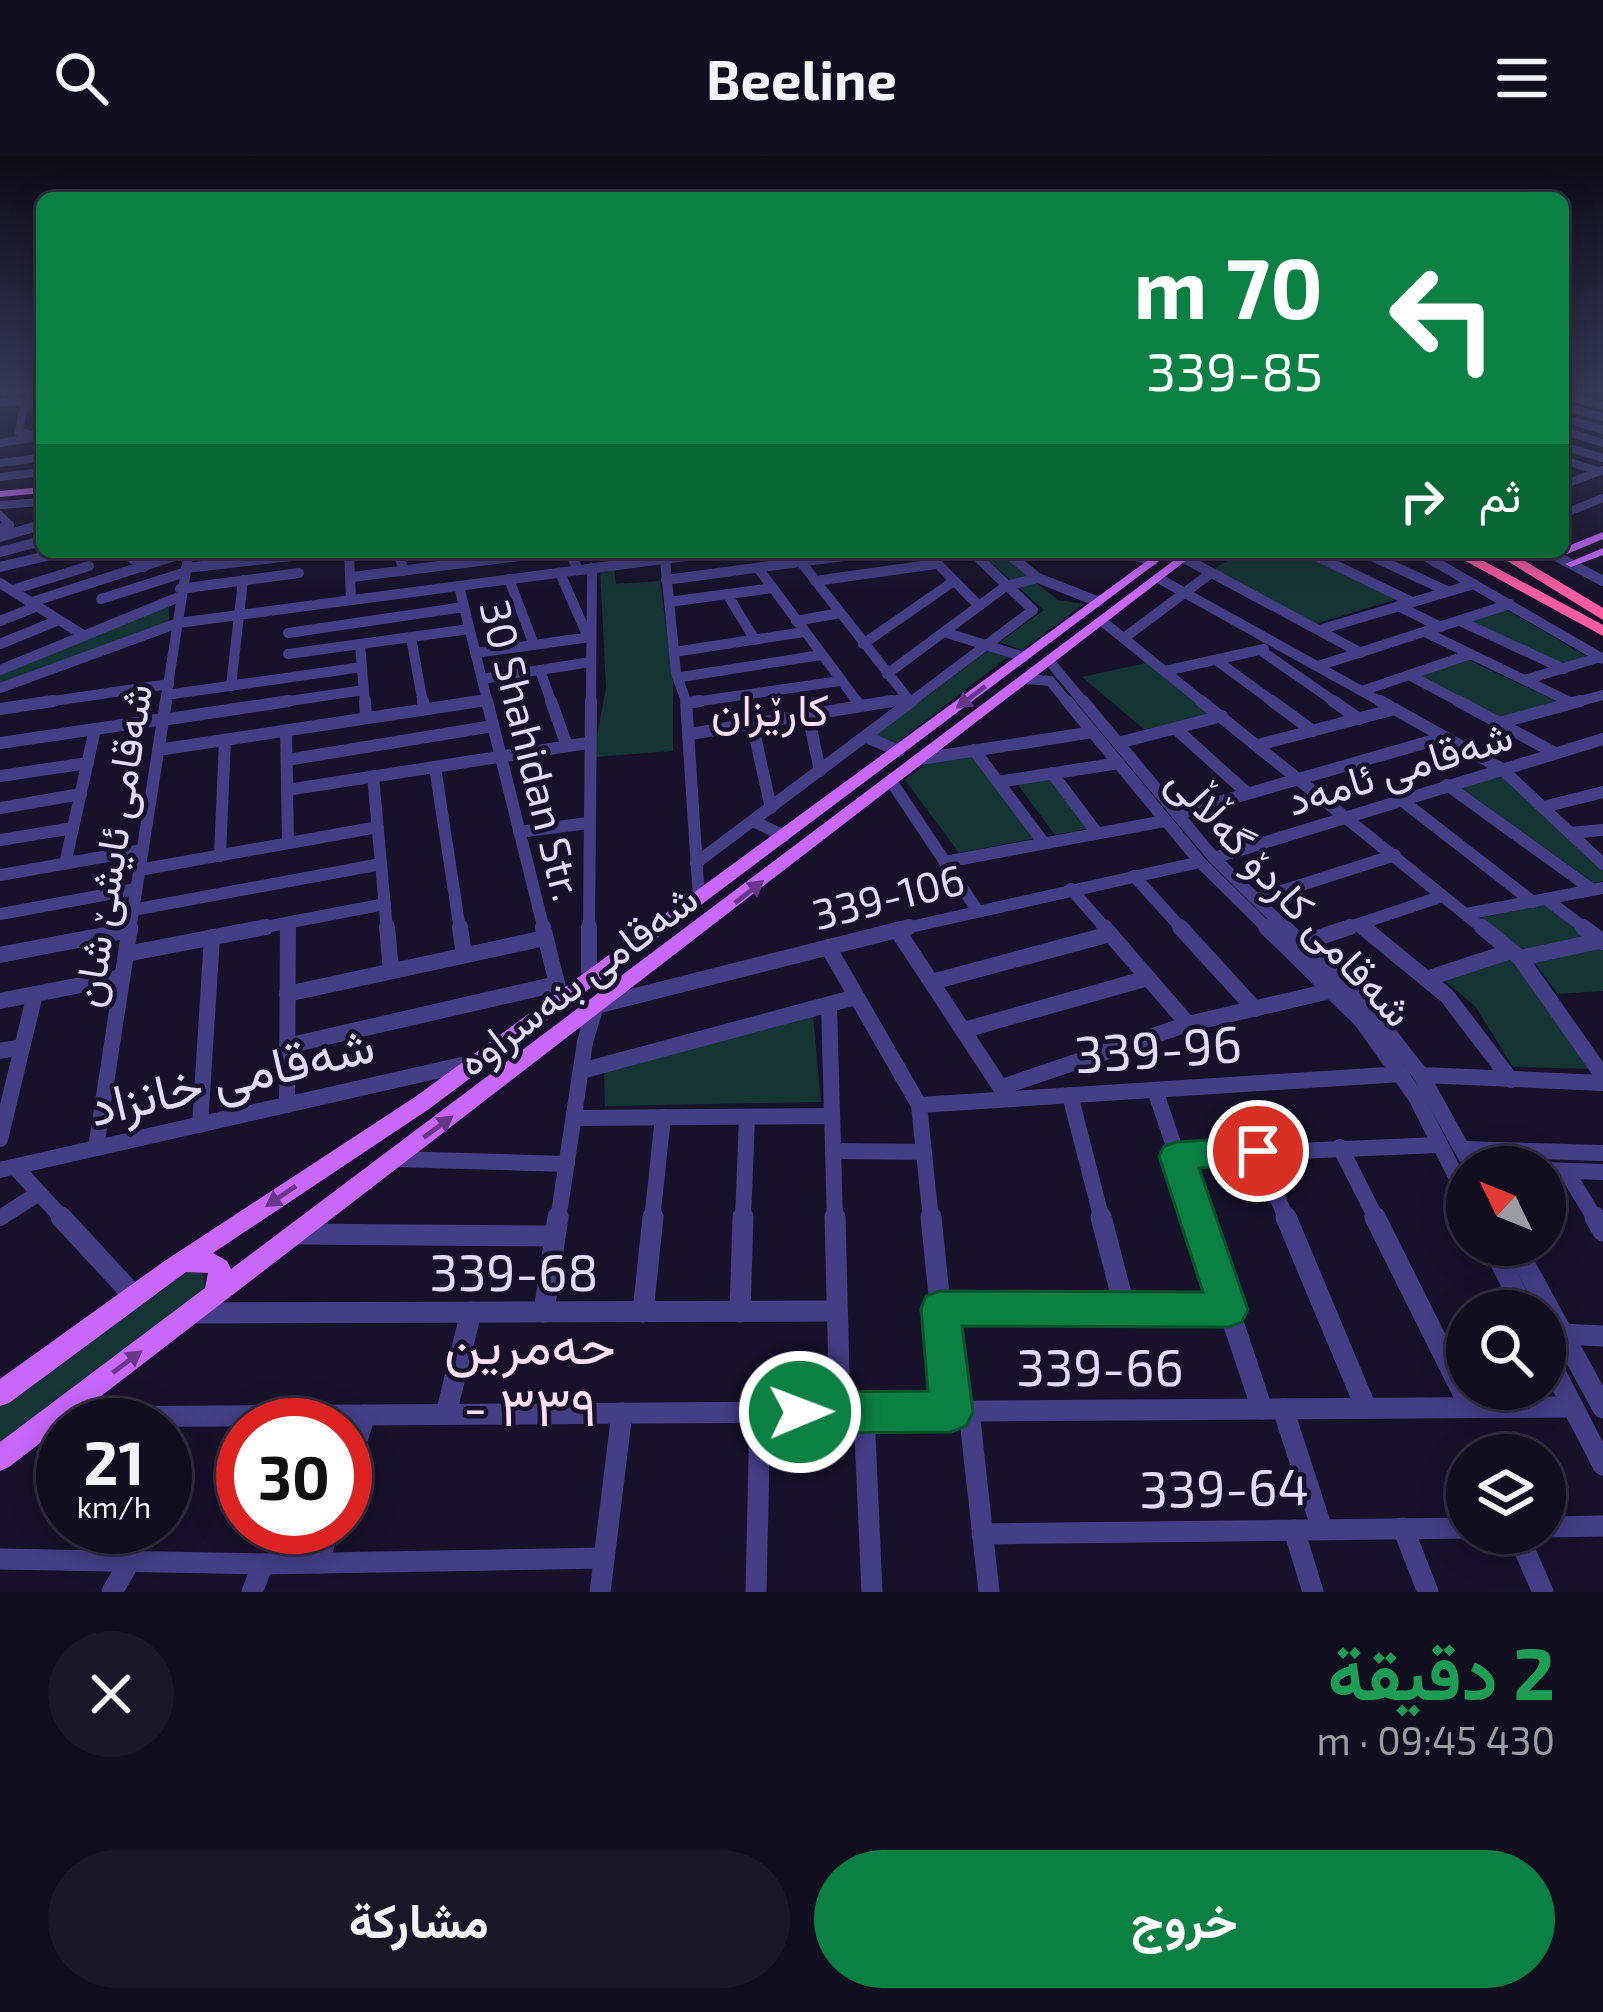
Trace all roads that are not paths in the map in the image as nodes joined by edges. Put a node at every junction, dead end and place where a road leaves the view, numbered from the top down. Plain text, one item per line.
1 (1569, 462) edge
2 (1601, 471) edge
3 (36, 473) edge
4 (0, 477) edge
5 (1569, 483) edge
6 (36, 497) edge
7 (36, 498) edge
8 (1603, 498) edge
9 (25, 501) junction
10 (1569, 512) edge
11 (0, 514) edge
12 (36, 520) edge
13 (36, 523) edge
14 (1603, 535) edge
15 (36, 543) edge
16 (1569, 548) edge
17 (0, 552) edge
18 (1596, 554) edge
19 (43, 558) joint
20 (77, 558) edge
21 (131, 558) edge
22 (158, 558) edge
23 (229, 558) edge
24 (300, 558) edge
25 (350, 558) edge
26 (400, 558) edge
27 (491, 558) edge
28 (519, 558) edge
29 (573, 558) edge
30 (636, 558) edge
31 (652, 558) edge
32 (670, 558) edge
33 (793, 558) edge
34 (798, 558) edge
35 (932, 558) edge
36 (978, 558) edge
37 (1013, 558) edge
38 (1321, 558) edge
39 (1377, 558) edge
40 (1428, 558) edge
41 (1471, 558) edge
42 (1496, 558) edge
43 (1510, 558) edge
44 (1565, 558) edge
45 (665, 559) junction
46 (1171, 560) edge
47 (187, 561) edge
48 (1388, 563) junction
49 (937, 564) junction
50 (1571, 565) junction
51 (88, 566) junction
52 (0, 567) edge
53 (144, 567) junction
54 (592, 568) junction
55 (758, 568) junction
56 (578, 570) junction
57 (403, 571) junction
58 (299, 573) junction
59 (560, 573) junction
60 (1211, 573) junction
61 (1353, 573) junction
62 (352, 577) junction
63 (526, 577) junction
64 (1038, 578) junction
65 (1601, 578) edge
66 (107, 579) junction
67 (509, 579) junction
68 (243, 580) junction
69 (666, 580) junction
70 (815, 580) junction
71 (0, 581) edge
72 (954, 581) junction
73 (1474, 584) junction
74 (82, 586) junction
75 (459, 586) junction
76 (1006, 586) junction
77 (772, 588) junction
78 (1448, 591) junction
79 (14, 592) junction
80 (1185, 592) junction
81 (179, 593) junction
82 (727, 594) junction
83 (101, 599) junction
84 (0, 600) edge
85 (351, 600) junction
86 (669, 602) junction
87 (1412, 602) junction
88 (1510, 604) junction
89 (32, 605) junction
90 (979, 606) junction
91 (1398, 606) junction
92 (464, 607) junction
93 (293, 608) junction
94 (1100, 612) junction
95 (840, 613) junction
96 (237, 615) junction
97 (1603, 616) edge
98 (128, 617) junction
99 (0, 621) edge
100 (56, 621) junction
101 (796, 621) junction
102 (1460, 621) junction
103 (178, 623) junction
104 (1441, 627) junction
105 (469, 628) junction
106 (1319, 630) junction
107 (1603, 631) edge
108 (804, 632) junction
109 (944, 632) junction
110 (1425, 632) junction
111 (288, 633) junction
112 (83, 635) junction
113 (411, 637) junction
114 (589, 637) junction
115 (1124, 638) junction
116 (755, 640) junction
117 (0, 644) edge
118 (360, 644) junction
119 (863, 644) junction
120 (534, 645) junction
121 (989, 645) junction
122 (1281, 646) junction
123 (1260, 650) junction
124 (674, 652) junction
125 (1361, 652) junction
126 (475, 653) junction
127 (288, 654) junction
128 (1471, 654) junction
129 (820, 655) junction
130 (1024, 657) junction
131 (1601, 658) edge
132 (1216, 660) junction
133 (591, 662) junction
134 (1050, 662) junction
135 (1318, 666) junction
136 (362, 667) junction
137 (735, 668) junction
138 (1564, 669) junction
139 (0, 670) edge
140 (540, 670) junction
141 (1165, 671) junction
142 (887, 674) junction
143 (1409, 675) junction
144 (681, 677) junction
145 (287, 678) junction
146 (1026, 679) junction
147 (482, 680) junction
148 (1525, 680) junction
149 (840, 681) junction
150 (230, 686) junction
151 (0, 688) edge
152 (167, 689) junction
153 (364, 690) junction
154 (1362, 691) junction
155 (748, 695) junction
156 (1599, 699) edge
157 (487, 700) junction
158 (909, 701) junction
159 (1572, 703) junction
160 (687, 704) junction
161 (860, 706) junction
162 (0, 709) edge
163 (424, 709) junction
164 (1395, 710) junction
165 (808, 714) junction
166 (1222, 716) junction
167 (366, 718) junction
168 (1359, 719) junction
169 (162, 720) junction
170 (752, 723) junction
171 (1499, 723) junction
172 (493, 726) junction
173 (95, 729) junction
174 (1176, 729) junction
175 (286, 730) junction
176 (1312, 731) junction
177 (1093, 732) junction
178 (690, 734) junction
179 (922, 734) junction
180 (866, 737) junction
181 (1444, 737) junction
182 (1603, 739) edge
183 (225, 740) junction
184 (943, 742) junction
185 (0, 743) edge
186 (588, 743) junction
187 (1118, 743) junction
188 (1258, 745) junction
189 (567, 746) junction
190 (158, 750) junction
191 (974, 750) junction
192 (899, 751) junction
193 (1555, 753) junction
194 (500, 756) junction
195 (921, 759) junction
196 (287, 760) junction
197 (88, 763) junction
198 (1119, 763) junction
199 (435, 766) junction
200 (1502, 769) junction
201 (820, 771) junction
202 (1052, 773) junction
203 (0, 776) edge
204 (373, 776) junction
205 (1300, 778) junction
206 (891, 781) junction
207 (998, 782) junction
208 (1448, 785) junction
209 (287, 790) junction
210 (1603, 791) edge
211 (1247, 793) junction
212 (81, 794) junction
213 (1400, 799) junction
214 (1544, 807) junction
215 (0, 808) edge
216 (771, 808) junction
217 (1167, 812) junction
218 (1346, 815) junction
219 (753, 821) junction
220 (588, 823) junction
221 (378, 827) junction
222 (73, 828) junction
223 (1603, 830) edge
224 (519, 832) junction
225 (1097, 832) junction
226 (1570, 833) junction
227 (784, 836) junction
228 (0, 841) edge
229 (288, 843) junction
230 (1044, 843) junction
231 (142, 850) junction
232 (1395, 855) junction
233 (220, 856) junction
234 (1207, 860) junction
235 (945, 862) junction
236 (65, 863) junction
237 (696, 863) junction
238 (381, 864) junction
239 (1603, 864) edge
240 (139, 870) junction
241 (0, 875) edge
242 (1134, 876) junction
243 (136, 889) junction
244 (1072, 889) junction
245 (1598, 889) edge
246 (1443, 896) junction
247 (699, 899) junction
248 (1257, 899) junction
249 (1540, 901) junction
250 (385, 904) junction
251 (133, 910) junction
252 (977, 910) junction
253 (0, 914) edge
254 (1466, 914) junction
255 (287, 923) junction
256 (1359, 924) junction
257 (130, 930) junction
258 (897, 930) junction
259 (1110, 934) junction
260 (212, 937) junction
261 (545, 938) junction
262 (1602, 940) edge
263 (1302, 944) junction
264 (828, 947) junction
265 (126, 954) junction
266 (0, 955) edge
267 (464, 955) junction
268 (1515, 955) junction
269 (391, 971) junction
270 (122, 977) junction
271 (1148, 978) junction
272 (590, 979) junction
273 (1426, 979) junction
274 (932, 982) junction
275 (1330, 991) junction
276 (559, 992) junction
277 (35, 994) junction
278 (287, 994) junction
279 (856, 997) junction
280 (0, 1001) edge
281 (829, 1005) junction
282 (596, 1006) junction
283 (1255, 1009) junction
284 (1188, 1024) junction
285 (964, 1030) junction
286 (287, 1046) junction
287 (22, 1047) junction
288 (0, 1052) edge
289 (480, 1061) junction
290 (581, 1070) junction
291 (1412, 1075) junction
292 (1511, 1080) junction
293 (1603, 1080) edge
294 (1155, 1090) junction
295 (1003, 1093) junction
296 (1070, 1095) junction
297 (4, 1104) edge
298 (287, 1105) junction
299 (919, 1105) junction
300 (832, 1116) junction
301 (662, 1117) junction
302 (747, 1117) junction
303 (574, 1118) junction
304 (200, 1124) junction
305 (0, 1139) edge
306 (1439, 1145) junction
307 (1461, 1146) edge
308 (96, 1148) junction
309 (1340, 1148) junction
310 (832, 1151) junction
311 (1258, 1151) junction
312 (924, 1152) junction
313 (1566, 1153) edge
314 (1603, 1154) edge
315 (1177, 1156) junction
316 (1446, 1158) edge
317 (394, 1159) junction
318 (567, 1164) junction
319 (8, 1168) edge
320 (1566, 1171) joint
321 (1603, 1172) edge
322 (39, 1193) junction
323 (0, 1218) edge
324 (1603, 1231) edge
325 (296, 1234) junction
326 (555, 1236) junction
327 (1511, 1266) edge
328 (1516, 1266) edge
329 (170, 1270) junction
330 (1517, 1272) junction
331 (1521, 1290) edge
332 (1530, 1290) edge
333 (134, 1296) junction
334 (200, 1307) junction
335 (940, 1309) junction
336 (1125, 1309) junction
337 (1228, 1310) junction
338 (837, 1311) junction
339 (470, 1312) junction
340 (544, 1312) junction
341 (644, 1312) junction
342 (740, 1312) junction
343 (1566, 1334) edge
344 (1603, 1336) edge
345 (1566, 1341) edge
346 (1446, 1359) edge
347 (0, 1394) edge
348 (1566, 1397) edge
349 (79, 1398) edge
350 (1446, 1407) edge
351 (1566, 1407) edge
352 (1571, 1407) junction
353 (1366, 1408) junction
354 (1603, 1408) edge
355 (1273, 1409) junction
356 (960, 1411) junction
357 (760, 1412) junction
358 (852, 1412) junction
359 (622, 1413) junction
360 (446, 1414) junction
361 (372, 1415) edge
362 (36, 1431) edge
363 (0, 1458) edge
364 (1603, 1465) edge
365 (1603, 1526) edge
366 (1566, 1527) edge
367 (1403, 1528) junction
368 (1446, 1528) edge
369 (1322, 1529) junction
370 (1294, 1530) junction
371 (982, 1534) junction
372 (321, 1554) edge
373 (1526, 1554) edge
374 (0, 1558) edge
375 (604, 1558) junction
376 (130, 1561) junction
377 (318, 1563) junction
378 (263, 1564) junction
379 (112, 1592) edge
380 (252, 1592) edge
381 (600, 1592) edge
382 (756, 1592) edge
383 (872, 1592) edge
384 (989, 1592) edge
385 (1313, 1592) edge
386 (1428, 1592) edge
387 (1543, 1592) edge

1 - 2 street
2 - 5 street
3 - 4 street
6 - 9 main road
7 - 11 main road
8 - 10 street
9 - 11 main road
9 - 12 street
11 - 13 street
14 - 16 main road
15 - 17 street
18 - 50 main road
19 - 52 street
19 - 71 street
20 - 51 street
21 - 53 street
22 - 53 street
23 - 47 street
24 - 58 street
25 - 62 street
26 - 57 street
27 - 57 street
28 - 63 street
29 - 56 street, 30 Shahidan Str.
30 - 54 street
31 - 45 street
32 - 45 street
33 - 55 street
34 - 70 street
35 - 49 street
36 - 76 street
37 - 64 street
38 - 61 street
39 - 48 street
40 - 73 street
41 - 107 highway
42 - 97 highway
43 - 97 highway
44 - 50 street
45 - 69 street
46 - 60 street
46 - 80 street
46 - 94 main road, شەقامی بنەسراوە
47 - 81 street, شەقامی ئایشێ شان
47 - 83 street
48 - 61 street
48 - 78 street
49 - 70 street
49 - 72 street
50 - 65 street
51 - 66 street
51 - 79 street
53 - 66 street
54 - 56 street
54 - 114 street
55 - 69 street
55 - 77 street
56 - 59 street
57 - 62 street
58 - 68 street
58 - 93 street
59 - 63 street
59 - 114 street
60 - 80 street
60 - 106 street
61 - 87 street
62 - 85 street
63 - 67 street
64 - 76 street
64 - 94 street
66 - 74 street
67 - 75 street
67 - 120 street
68 - 81 street
68 - 96 street
69 - 86 street
70 - 95 street
71 - 79 street
72 - 90 street
72 - 119 street
73 - 78 street
73 - 88 street
74 - 83 street
74 - 89 street
75 - 85 street
75 - 92 street, 30 Shahidan Str.
76 - 90 street
76 - 121 street
77 - 82 street
77 - 101 street
78 - 87 street
79 - 84 street
79 - 89 street
80 - 115 street
80 - 122 street
81 - 98 street
81 - 103 street, شەقامی ئایشێ شان
82 - 86 street
82 - 116 street
83 - 98 street
85 - 93 street
86 - 124 street
87 - 91 street
88 - 102 street
88 - 131 street
89 - 99 street
89 - 100 street
90 - 109 street
91 - 104 street
91 - 106 street
92 - 105 street, 30 Shahidan Str.
92 - 111 street
93 - 96 street
93 - 111 street
94 - 115 street
94 - 130 main road, شەقامی بنەسراوە
94 - 134 main road, شەقامی بنەسراوە
95 - 101 street
95 - 119 street
96 - 103 street
96 - 150 street
98 - 112 street
100 - 112 street
100 - 117 street
101 - 108 street
102 - 104 street
102 - 138 street
103 - 151 street
103 - 152 street, شەقامی ئایشێ شان
104 - 110 street
105 - 113 street
105 - 126 street, 30 Shahidan Str.
106 - 125 street
108 - 116 street
108 - 129 street
109 - 121 street
109 - 142 street
110 - 125 street
110 - 128 street
111 - 127 street
112 - 139 street
113 - 118 street
113 - 163 street
114 - 120 street
114 - 133 street
115 - 141 street
116 - 124 street
118 - 127 street
118 - 136 street
119 - 142 street
120 - 126 street
121 - 130 street
121 - 158 street
122 - 123 street
122 - 135 street
123 - 132 street
123 - 168 street
124 - 144 street
125 - 135 street
126 - 147 street, 30 Shahidan Str.
127 - 145 street
128 - 143 street
128 - 148 street
129 - 137 street
129 - 149 street
130 -> 179 main road, شەقامی بنەسراوە
131 - 138 street
132 - 141 street
132 - 176 street
133 - 140 street
133 - 186 street
134 - 146 main road, شەقامی بنەسراوە
134 - 187 street, شەقامی کاردۆ گەڵاڵی
135 - 154 street
136 - 145 street
136 - 153 street
137 - 144 street
137 - 155 street
138 - 148 street
140 - 147 street
140 - 189 street
141 - 166 street
142 - 158 street
143 - 154 street
143 - 171 street
144 - 160 street
145 - 150 street
146 - 177 street, شەقامی کاردۆ گەڵاڵی
146 - 184 main road, شەقامی بنەسراوە
147 - 157 street, 30 Shahidan Str.
148 - 159 street
149 - 155 street
149 - 161 street
150 - 152 street
152 - 162 street
152 - 169 street, شەقامی ئایشێ شان
153 - 167 street
153 - 169 street
154 - 164 street
155 - 160 street
156 - 159 street
157 - 163 street
157 - 172 street, 30 Shahidan Str.
158 - 161 street
158 - 180 street
159 - 171 street
160 - 178 street
161 - 165 street
163 - 167 street
164 - 168 street
164 - 181 street
165 - 170 street
165 - 201 street
166 - 174 street
166 - 188 street
167 - 175 street
168 - 176 street
169 - 173 street
169 - 190 street, شەقامی ئایشێ شان
170 - 178 street
170 - 216 street
171 - 193 street
172 - 194 street, 30 Shahidan Str.
172 - 196 street
173 - 185 street
173 - 197 street
174 - 187 street
174 - 211 street
175 - 183 street
175 - 196 street
176 - 188 street
177 - 191 street
177 - 198 street, شەقامی کاردۆ گەڵاڵی
178 - 237 street
179 - 184 main road
179 - 192 main road, شەقامی بنەسراوە
180 - 192 street
180 - 201 street
181 - 200 street
181 - 205 street
182 - 193 street, شەقامی ئامەد
183 - 190 street
183 - 233 street
184 - 195 main road, شەقامی بنەسراوە
186 - 189 street
186 - 220 street
187 - 217 street, شەقامی کاردۆ گەڵاڵی
188 - 205 street
189 - 194 street
190 - 231 street, شەقامی ئایشێ شان
191 - 195 street
191 - 207 street
192 - 227 main road, شەقامی بنەسراوە
193 - 200 street, شەقامی ئامەد
194 - 199 street
194 - 224 street, 30 Shahidan Str.
195 - 206 main road, شەقامی بنەسراوە
196 - 209 street
197 - 203 street
197 - 212 street
198 - 202 street
198 - 217 street, شەقامی کاردۆ گەڵاڵی
199 - 204 street
199 - 267 street
200 - 208 street, شەقامی ئامەد
200 - 214 street
201 - 216 street
202 - 207 street
202 - 225 street
204 - 209 street
204 - 221 street
205 - 211 street
205 - 218 street
206 - 235 street
282 -> 206 main road, شەقامی بنەسراوە
207 - 230 street
208 - 213 street, شەقامی ئامەد
208 - 245 street
209 - 229 street
210 - 214 street
211 - 217 street
212 - 215 street
212 - 222 street
213 - 218 street, شەقامی ئامەد
213 - 249 street
214 - 226 street
216 - 219 street
217 - 225 street
217 - 234 street, شەقامی کاردۆ گەڵاڵی
218 - 232 street
218 - 234 street, شەقامی ئامەد
219 - 227 street
219 - 237 street
220 - 224 street
220 - 272 street
221 - 229 street
221 - 238 street
222 - 228 street
222 - 236 street
223 - 226 street
224 - 261 street, 30 Shahidan Str.
225 - 230 street
226 - 239 street
227 - 247 main road, شەقامی بنەسراوە
229 - 233 street
230 - 235 street
231 - 236 street
231 - 240 street, شەقامی ئایشێ شان
232 - 246 street
232 - 248 street
233 - 240 street
234 - 242 street, 339-106
234 - 248 street, شەقامی کاردۆ گەڵاڵی
234 - 275 street, شەقامی کاردۆ گەڵاڵی
235 - 252 street
236 - 241 street
237 - 247 street
238 - 250 street
238 - 251 street
240 - 243 street, شەقامی ئایشێ شان
242 - 244 street, 339-106
242 - 283 street
243 - 251 street, شەقامی ئایشێ شان
243 - 253 street
244 - 252 street, 339-106
244 - 259 street
245 - 249 street
246 - 254 street
246 - 256 street
247 - 272 main road, شەقامی بنەسراوە
248 - 263 street, شەقامی کاردۆ گەڵاڵی
249 - 254 street
249 - 262 street
250 - 255 street
250 - 269 street
251 - 257 street, شەقامی ئایشێ شان
252 - 258 street, 339-106
254 - 268 street
255 - 260 street
255 - 278 street
256 - 263 street
256 - 273 street
257 - 265 street, شەقامی ئایشێ شان
257 - 266 street
258 - 264 street, 339-106
258 - 274 street
259 - 271 street
259 - 274 street
260 - 265 street
260 - 304 street
261 - 267 street
261 - 276 street, 30 Shahidan Str.
262 - 268 street
263 - 291 street, شەقامی کاردۆ گەڵاڵی
264 - 279 street
264 - 282 street, 339-106
265 - 270 street, شەقامی ئایشێ شان
267 - 269 street
268 - 273 street
268 - 293 street
269 - 278 street
270 - 277 street
270 - 308 street, شەقامی ئایشێ شان
271 - 284 street
271 - 285 street
272 - 276 main road, شەقامی بنەسراوە
273 - 292 street
274 - 285 street
275 - 283 street
275 - 291 street, شەقامی کاردۆ گەڵاڵی
276 - 286 street
276 - 289 main road, شەقامی بنەسراوە
277 - 280 street
277 - 287 street
278 - 286 street
279 - 281 street
279 - 299 street
281 - 290 street
281 - 300 street
282 - 290 street
317 -> 282 main road, شەقامی بنەسراوە
283 - 284 street
284 - 295 street
285 - 295 street
286 - 298 street
287 - 288 street
287 - 297 street
289 - 298 street, شەقامی خانزاد
289 -> 329 main road, شەقامی بنەسراوە
290 - 303 street
291 - 292 street, 339-96
291 - 294 street, 339-96
291 - 306 street, شەقامی کاردۆ گەڵاڵی
291 - 307 street, شەقامی کاردۆ گەڵاڵی
292 - 293 street, 339-96
294 - 296 street, 339-96
294 - 315 street
295 - 296 street, 339-96
295 - 299 street, 339-96
296 - 336 street
297 - 305 street
298 - 304 street, شەقامی خانزاد
299 - 312 street
300 - 302 street
300 - 310 street
301 - 302 street
301 - 303 street
301 - 341 street
302 - 342 street
303 - 318 street
304 - 308 street, شەقامی خانزاد
306 - 309 street
306 - 316 street, شەقامی کاردۆ گەڵاڵی
308 - 319 street, شەقامی خانزاد
309 - 311 street
309 - 346 street
310 - 312 street
310 - 338 street
311 - 315 street
311 - 353 street
312 - 335 street
313 - 314 street
315 - 337 street
317 - 318 street
317 - 325 main road, شەقامی بنەسراوە
318 - 326 street
319 - 322 street
320 - 321 street
320 - 324 street
322 - 323 street
322 - 333 street
325 - 326 street
325 - 334 main road, شەقامی بنەسراوە
326 - 340 street
327 - 330 street
328 - 330 street
329 - 333 main road, شەقامی بنەسراوە
329 - 334 main road
330 - 331 street
330 - 332 street
333 - 347 main road, شەقامی بنەسراوە
334 - 339 street, 339-68
349 -> 334 main road, شەقامی بنەسراوە
335 - 336 street
335 - 356 street
336 - 337 street
337 - 355 street
338 - 342 street, 339-68
338 - 358 street
339 - 340 street, 339-68
339 - 360 street
340 - 341 street, 339-68
341 - 342 street, 339-68
343 - 344 street
345 - 354 street
348 - 352 street
350 - 353 street, 339-66
351 - 352 street, 339-66
352 - 364 street
353 - 355 street, 339-66
355 - 356 street, 339-66
355 - 369 street
356 - 358 street, 339-66
356 - 371 street
357 - 358 street, 339-66
357 - 359 street, 339-66
357 - 382 street
358 - 383 street
359 - 360 street, 339-66
359 - 375 street
360 - 361 street, 339-66
362 - 363 main road, شەقامی بنەسراوە
365 - 366 street
367 - 368 street, 339-64
367 - 369 street, 339-64
367 - 386 street
369 - 370 street, 339-64
370 - 371 street, 339-64
370 - 385 street
371 - 384 street
372 - 377 street
373 - 387 street
374 - 376 street
375 - 377 street
375 - 381 street
376 - 378 street
376 - 379 street
377 - 378 street
378 - 380 street

